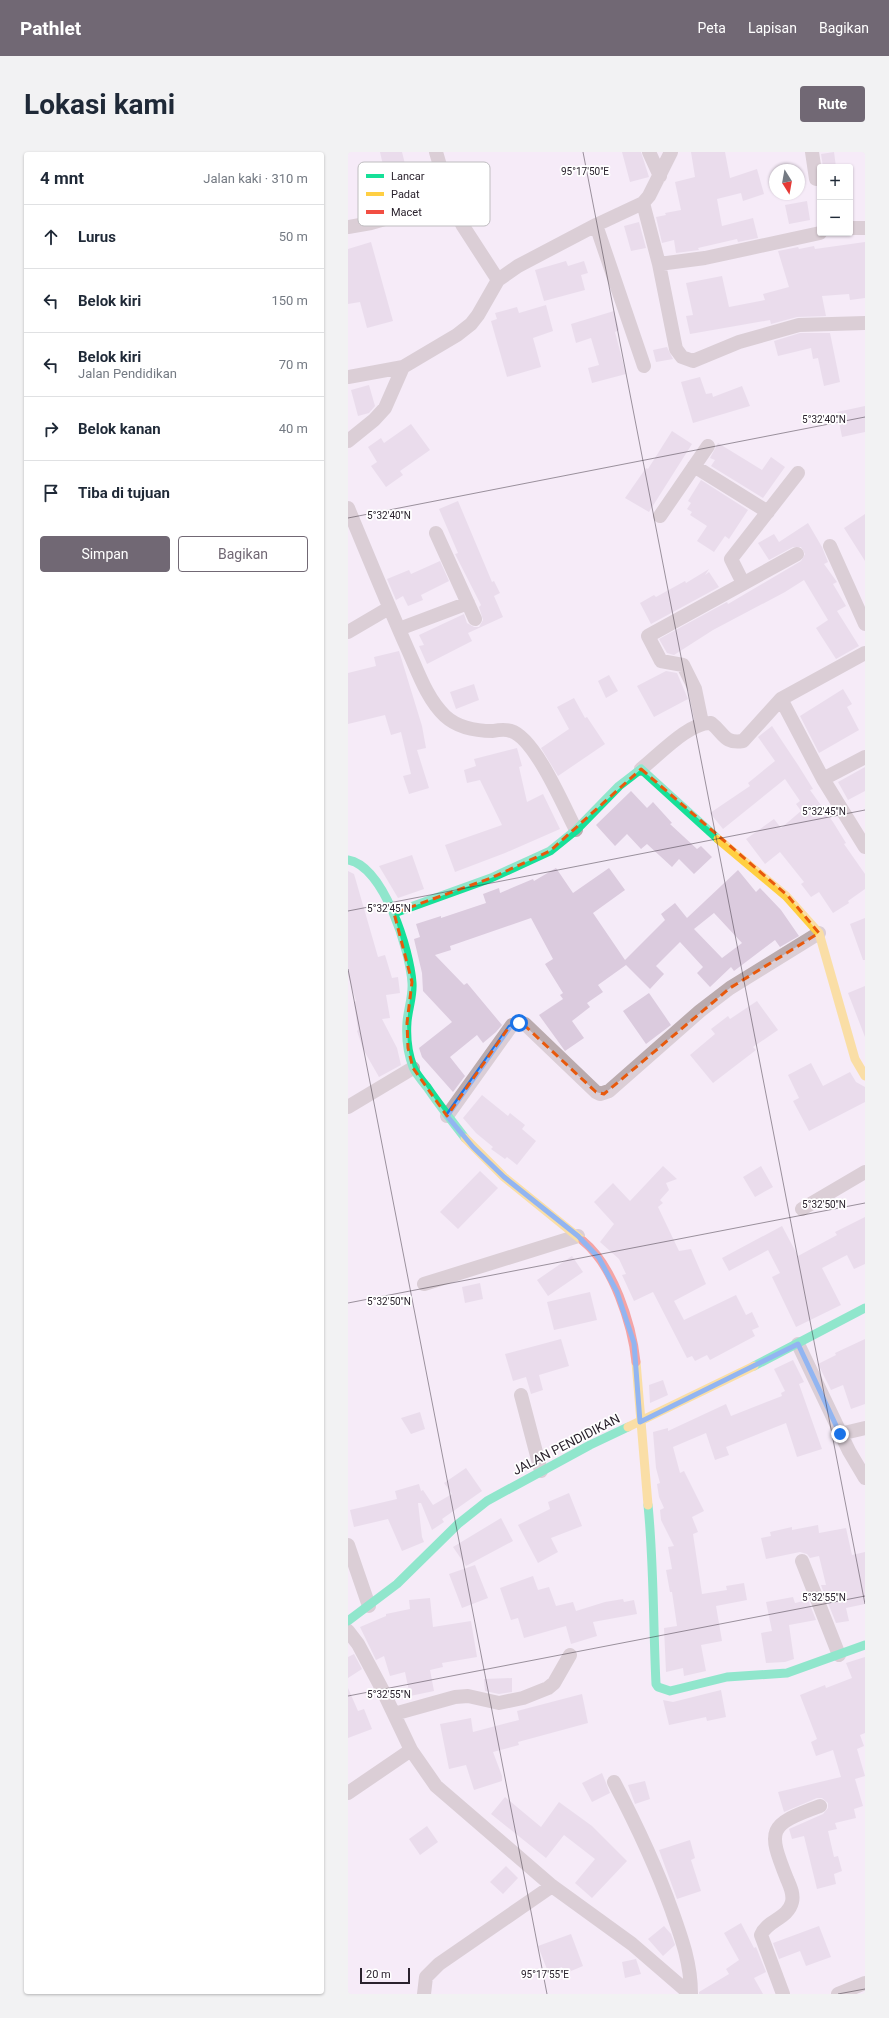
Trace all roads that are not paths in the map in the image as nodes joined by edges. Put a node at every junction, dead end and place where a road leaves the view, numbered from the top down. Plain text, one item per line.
1 (436, 152) edge
2 (649, 152) edge
3 (671, 152) edge
4 (812, 152) edge
5 (439, 162) edge
6 (660, 176) junction
7 (816, 179) dead end
8 (643, 203) junction
9 (358, 225) edge
10 (596, 225) junction
11 (464, 226) edge
12 (348, 227) edge
13 (853, 228) edge
14 (865, 228) edge
15 (817, 233) edge
16 (659, 264) junction
17 (498, 280) junction
18 (865, 322) edge
19 (403, 366) junction
20 (644, 366) dead end
21 (348, 377) edge
22 (348, 441) edge
23 (708, 446) dead end
24 (694, 466) junction
25 (798, 473) dead end
26 (348, 508) edge
27 (768, 512) junction
28 (660, 516) dead end
29 (436, 533) dead end
30 (830, 546) dead end
31 (797, 554) dead end
32 (743, 583) junction
33 (468, 603) junction
34 (389, 608) junction
35 (475, 619) dead end
36 (865, 624) edge
37 (399, 630) junction
38 (348, 632) edge
39 (865, 653) edge
40 (781, 699) junction
41 (702, 723) junction
42 (865, 757) edge
43 (641, 769) junction
44 (823, 779) junction
45 (576, 830) junction
46 (865, 847) edge
47 (348, 860) edge
48 (394, 913) junction
49 (819, 934) junction
50 (413, 1068) junction
51 (865, 1076) edge
52 (349, 1103) edge
53 (447, 1116) junction
54 (865, 1172) edge
55 (802, 1210) dead end
56 (578, 1236) junction
57 (424, 1284) dead end
58 (865, 1308) edge
59 (798, 1344) junction
60 (520, 1394) dead end
61 (640, 1422) junction
62 (865, 1428) edge
63 (840, 1434) junction
64 (541, 1471) junction
65 (865, 1478) edge
66 (348, 1545) edge
67 (802, 1561) dead end
68 (369, 1606) junction
69 (348, 1620) edge
70 (348, 1631) edge
71 (865, 1645) edge
72 (839, 1654) junction
73 (570, 1655) dead end
74 (394, 1714) junction
75 (410, 1750) junction
76 (614, 1782) dead end
77 (348, 1793) edge
78 (820, 1806) dead end
79 (552, 1886) junction
80 (865, 1983) edge
81 (424, 1994) edge
82 (691, 1994) edge
83 (783, 1994) edge
84 (838, 1994) edge

1 - 5 street
2 - 6 street
3 - 6 street
4 - 7 street
6 - 8 street
8 - 10 street
8 - 16 street
9 - 12 street
10 - 17 street
10 - 20 street
11 - 17 street
13 - 14 street
15 - 16 street
16 - 18 street
17 - 19 street
19 - 21 street
19 - 22 street
23 - 24 street
24 - 27 street
24 - 28 street
25 - 27 street
26 - 34 street
27 - 32 street
29 - 33 street
30 - 36 street
31 - 32 street
32 - 41 street
33 - 35 street
33 - 37 street
34 - 37 street
34 - 38 street
37 - 45 street
39 - 40 street
40 - 41 street
40 - 44 street
41 - 43 street
42 - 44 street
43 - 45 street
43 - 49 street
44 - 46 street
45 - 48 street
47 - 48 street
48 - 50 street
49 - 51 street
49 - 53 street
50 - 52 street
50 - 53 street
53 - 56 street
54 - 55 street
56 - 57 street
56 - 61 street
58 - 59 street, JALAN PENDIDIKAN
59 - 61 street, JALAN PENDIDIKAN
59 - 63 street
60 - 64 street
61 - 64 street, JALAN PENDIDIKAN
61 - 72 street
62 - 63 street
63 - 65 street
64 - 68 street, JALAN PENDIDIKAN
66 - 68 street
67 - 72 street
68 - 69 street, JALAN PENDIDIKAN
70 - 74 street
71 - 72 street
73 - 74 street
74 - 75 street
75 - 77 street
75 - 79 street
76 - 82 street
78 - 83 street
79 - 81 street
79 - 82 street
80 - 84 street

